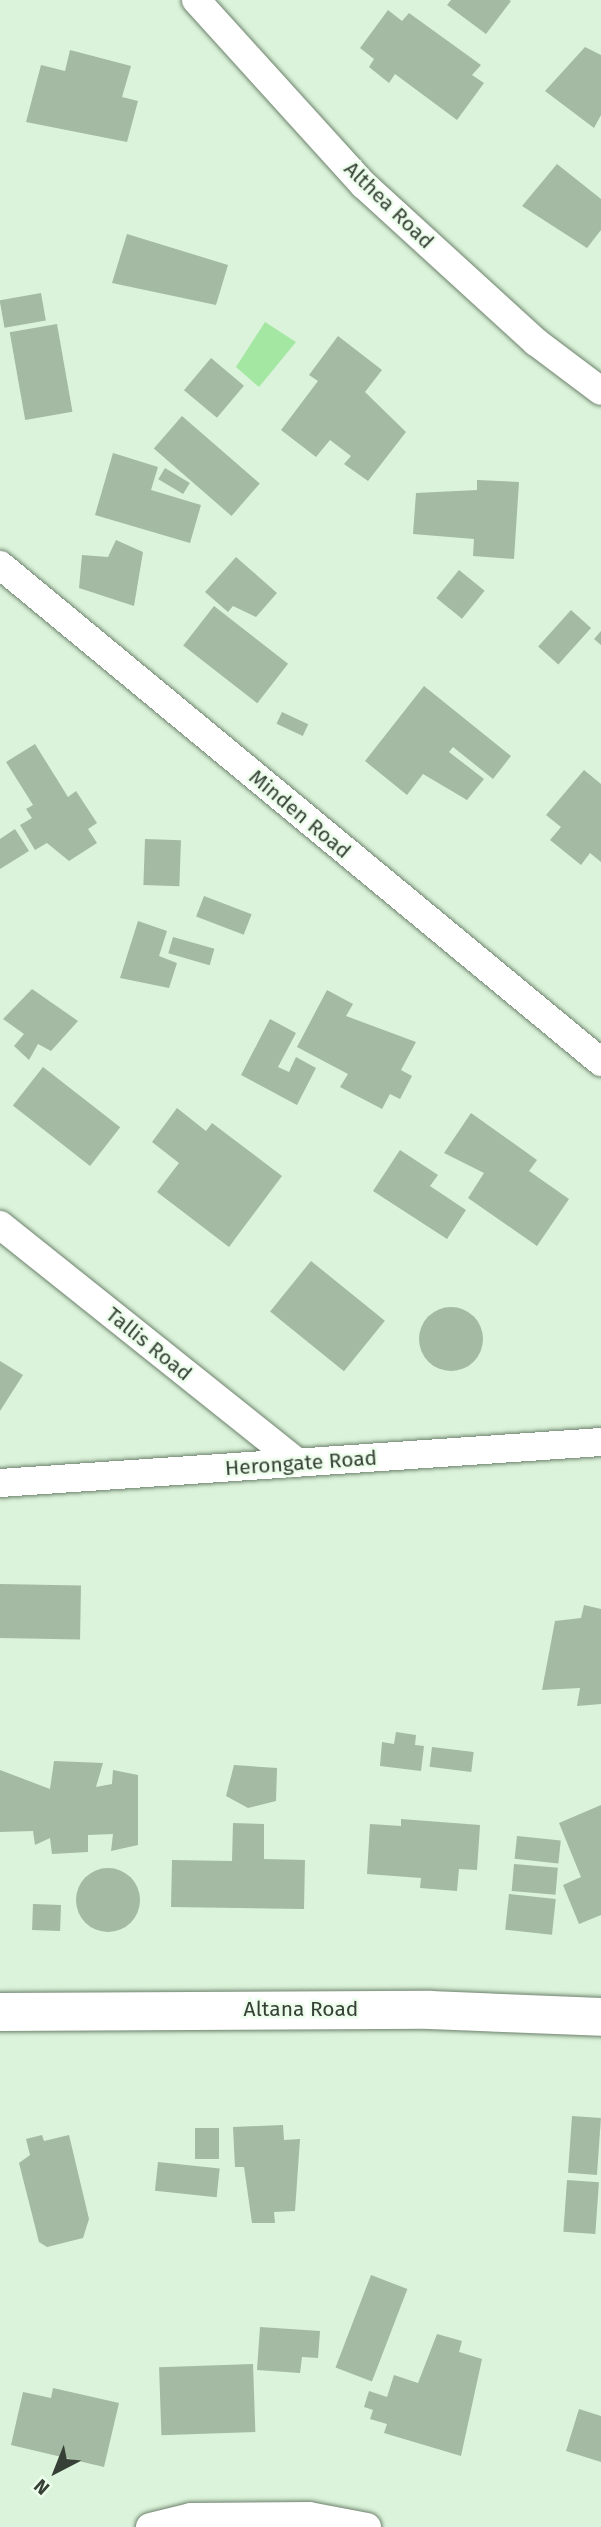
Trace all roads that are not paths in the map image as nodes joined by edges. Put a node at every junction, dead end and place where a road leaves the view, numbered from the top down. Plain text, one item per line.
1 (196, 0) edge
2 (601, 391) edge
3 (0, 565) edge
4 (601, 1062) edge
5 (0, 1225) edge
6 (601, 1442) edge
7 (298, 1463) junction
8 (0, 1483) edge
9 (0, 2012) edge
10 (601, 2017) edge
11 (150, 2527) edge
12 (367, 2527) edge

1 - 2 street, Althea Road
3 - 4 street, Minden Road
5 - 7 street, Tallis Road
6 - 7 street, Herongate Road
7 - 8 street, Herongate Road
9 - 10 main road, Altana Road
11 - 12 street

